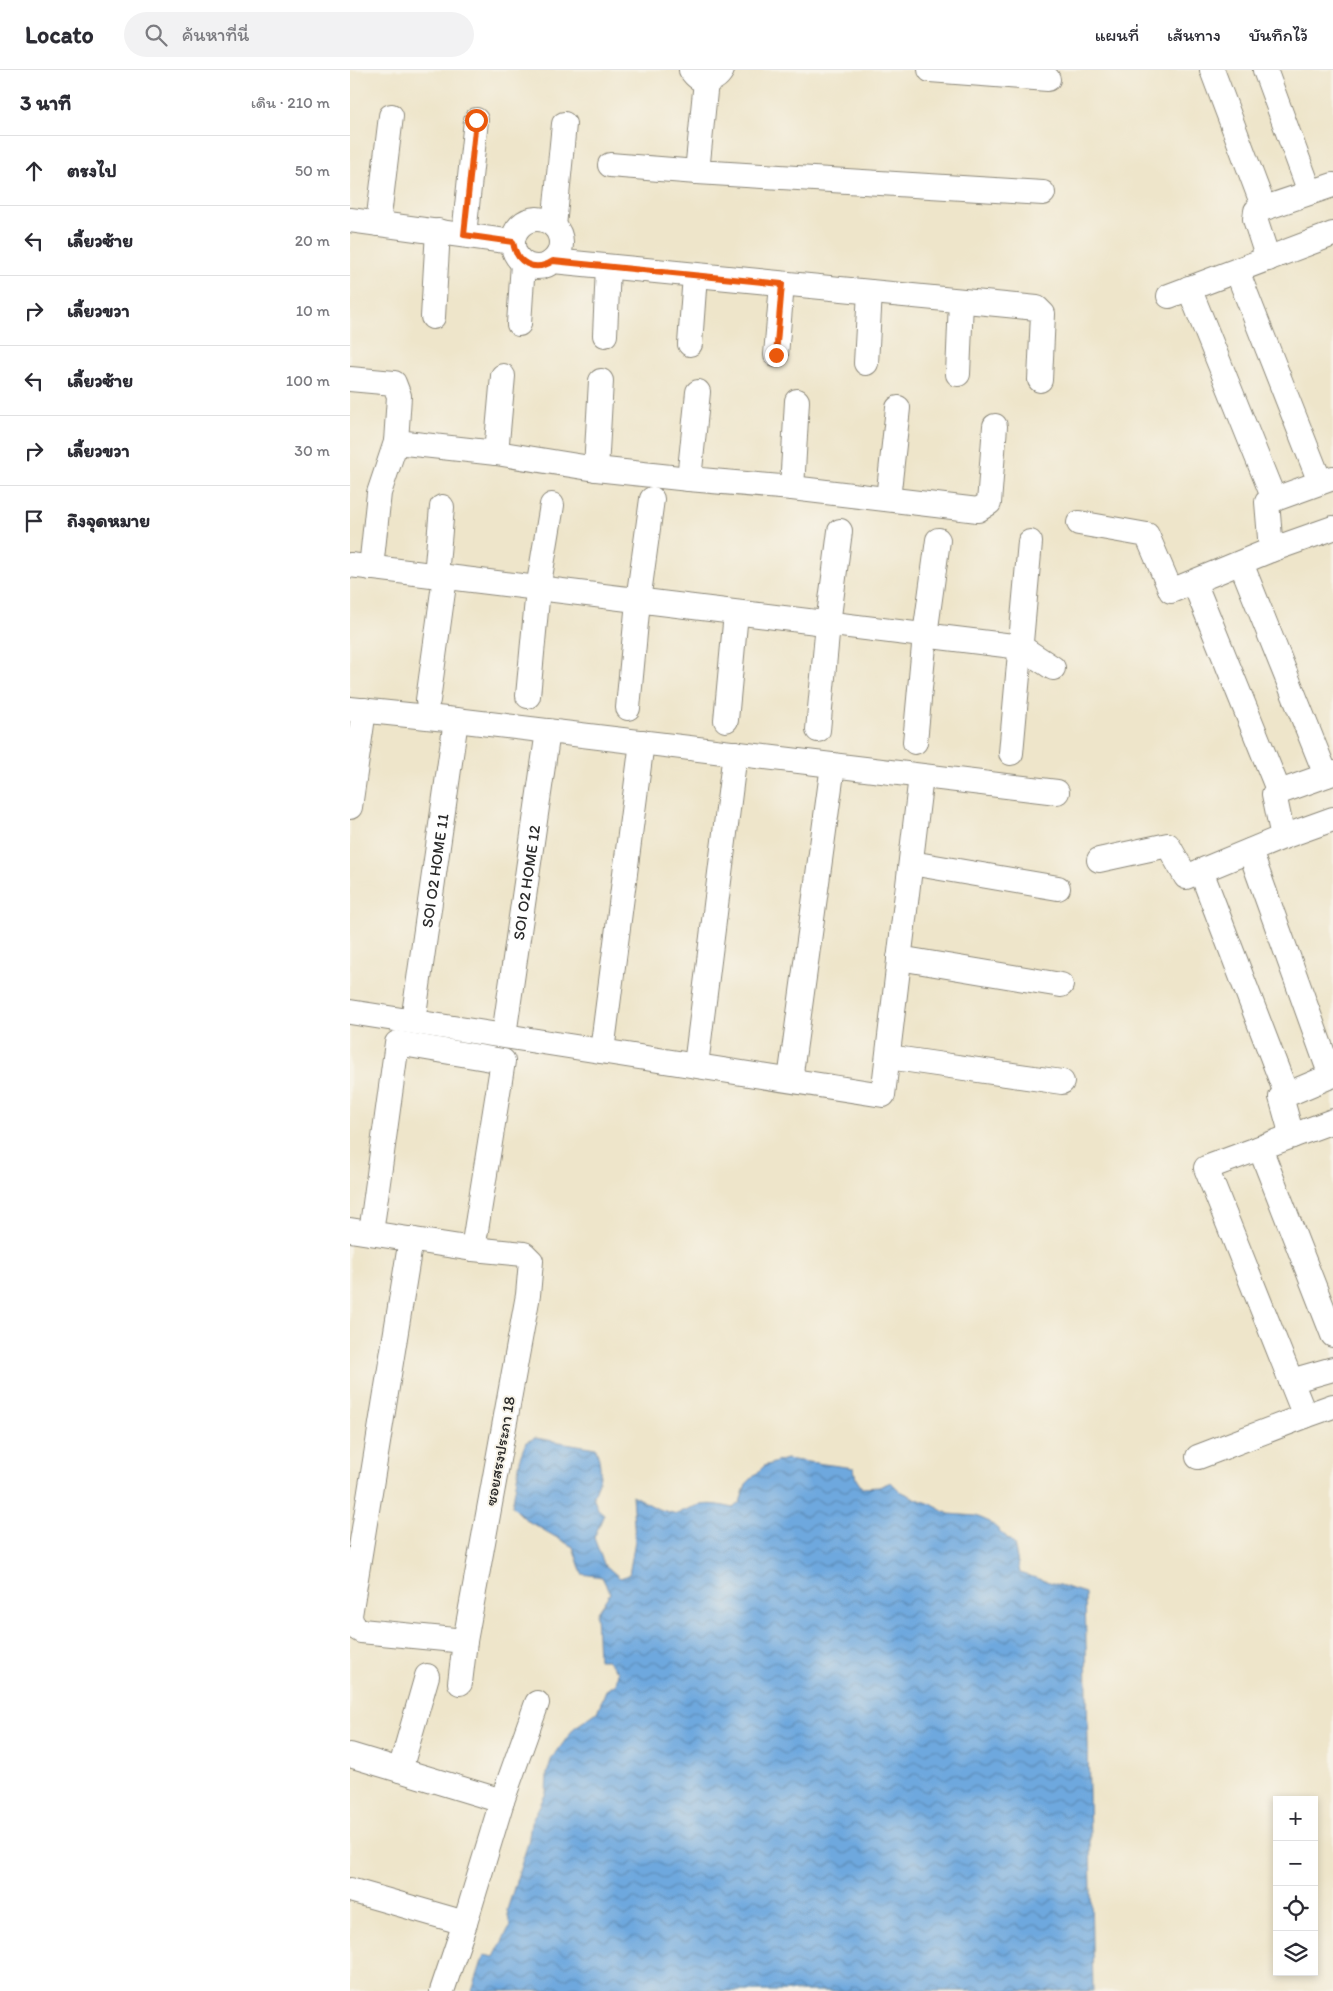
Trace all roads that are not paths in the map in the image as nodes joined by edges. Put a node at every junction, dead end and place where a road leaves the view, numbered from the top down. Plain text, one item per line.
1 (930, 70) edge
2 (1212, 70) edge
3 (1265, 70) edge
4 (706, 74) edge
5 (1048, 78) dead end
6 (391, 116) dead end
7 (476, 120) dead end
8 (564, 124) dead end
9 (610, 165) dead end
10 (698, 172) junction
11 (1333, 185) edge
12 (1310, 192) junction
13 (1043, 193) dead end
14 (1264, 208) junction
15 (350, 220) edge
16 (378, 224) junction
17 (554, 226) junction
18 (438, 232) junction
19 (1333, 234) edge
20 (464, 235) junction
21 (513, 242) junction
22 (1268, 259) junction
23 (553, 261) junction
24 (523, 263) junction
25 (608, 267) junction
26 (1237, 271) junction
27 (695, 275) junction
28 (782, 284) junction
29 (870, 292) junction
30 (960, 301) junction
31 (433, 317) dead end
32 (519, 324) dead end
33 (605, 335) dead end
34 (690, 344) dead end
35 (776, 355) dead end
36 (866, 363) dead end
37 (958, 374) dead end
38 (503, 376) dead end
39 (350, 379) edge
40 (1040, 380) dead end
41 (601, 381) dead end
42 (698, 392) dead end
43 (797, 401) dead end
44 (898, 408) dead end
45 (995, 426) dead end
46 (396, 442) junction
47 (496, 453) junction
48 (596, 469) junction
49 (689, 479) junction
50 (1327, 480) edge
51 (792, 488) junction
52 (652, 499) dead end
53 (888, 499) junction
54 (1274, 499) junction
55 (552, 505) dead end
56 (442, 507) dead end
57 (1079, 523) dead end
58 (1333, 528) edge
59 (840, 531) dead end
60 (938, 540) dead end
61 (1030, 542) dead end
62 (1271, 550) junction
63 (1241, 563) junction
64 (360, 566) edge
65 (441, 577) junction
66 (1194, 582) junction
67 (538, 589) junction
68 (638, 601) junction
69 (736, 612) junction
70 (828, 624) junction
71 (925, 635) junction
72 (1022, 647) junction
73 (1053, 668) dead end
74 (528, 696) dead end
75 (428, 700) dead end
76 (628, 708) dead end
77 (357, 709) edge
78 (456, 720) junction
79 (726, 720) dead end
80 (548, 730) junction
81 (818, 730) dead end
82 (642, 742) junction
83 (915, 742) dead end
84 (1011, 752) dead end
85 (735, 753) junction
86 (833, 765) junction
87 (1329, 774) edge
88 (921, 776) junction
89 (1057, 792) dead end
90 (1279, 792) junction
91 (350, 806) edge
92 (1333, 820) edge
93 (1283, 837) junction
94 (1250, 851) junction
95 (1099, 860) dead end
96 (911, 863) junction
97 (1201, 871) junction
98 (1058, 888) dead end
99 (899, 958) junction
100 (1061, 984) dead end
101 (350, 1012) edge
102 (412, 1021) junction
103 (504, 1035) junction
104 (602, 1051) junction
105 (888, 1057) junction
106 (696, 1065) junction
107 (1332, 1075) edge
108 (790, 1080) junction
109 (1062, 1082) dead end
110 (1286, 1093) junction
111 (1333, 1121) edge
112 (1292, 1136) junction
113 (1260, 1148) junction
114 (360, 1232) edge
115 (411, 1239) junction
116 (473, 1249) junction
117 (1333, 1335) edge
118 (1333, 1369) edge
119 (1291, 1381) junction
120 (1333, 1406) edge
121 (1305, 1416) junction
122 (1198, 1457) dead end
123 (350, 1616) edge
124 (465, 1640) junction
125 (427, 1676) dead end
126 (460, 1683) dead end
127 (537, 1703) dead end
128 (350, 1755) edge
129 (400, 1770) junction
130 (502, 1801) junction
131 (350, 1890) edge
132 (465, 1923) junction
133 (442, 1991) edge

1 - 5 street
2 - 14 street
3 - 12 street
4 - 10 street
6 - 16 street
7 - 20 street
8 - 17 street
9 - 10 street
10 - 13 street
11 - 12 street
12 - 14 street
14 - 22 street
15 - 16 street
16 - 18 street
17 - 21 street
17 - 23 street
18 - 20 street
18 - 31 street
19 - 22 street
20 - 21 street
21 - 24 street
22 - 26 street
23 - 24 street
23 - 25 street
24 - 32 street
25 - 27 street
25 - 33 street
26 - 50 street
26 - 54 street
27 - 28 street
27 - 34 street
28 - 29 street
28 - 35 street
29 - 30 street
29 - 36 street
30 - 37 street
30 - 40 street
38 - 47 street
39 - 46 street
41 - 48 street
42 - 49 street
43 - 51 street
44 - 53 street
45 - 53 street
46 - 47 street
46 - 64 street
47 - 48 street
48 - 49 street
49 - 51 street
50 - 54 street
51 - 53 street
52 - 68 street
54 - 62 street
55 - 67 street
56 - 65 street
57 - 66 street
58 - 62 street
59 - 70 street
60 - 71 street
61 - 72 street
62 - 63 street
63 - 66 street
63 - 87 street
64 - 65 street
65 - 67 street
65 - 75 street
66 - 90 street
67 - 68 street
67 - 74 street
68 - 69 street
68 - 76 street
69 - 70 street
69 - 79 street
70 - 71 street
70 - 81 street
71 - 72 street
71 - 83 street
72 - 73 street
72 - 84 street
77 - 78 street
77 - 91 street
78 - 80 street
78 - 102 street, SOI O2 HOME 11
80 - 82 street
80 - 103 street, SOI O2 HOME 12
82 - 85 street
82 - 104 street
85 - 86 street
85 - 106 street
86 - 88 street
86 - 108 street
87 - 90 street
88 - 89 street
88 - 96 street
90 - 93 street
92 - 93 street
93 - 94 street
94 - 97 street
94 - 107 street
95 - 97 street
96 - 98 street
96 - 99 street
97 - 110 street
99 - 100 street
99 - 105 street
101 - 102 street
102 - 103 street
103 - 104 street
104 - 106 street
105 - 108 street
105 - 109 street
106 - 108 street
107 - 110 street
110 - 112 street
111 - 112 street
112 - 113 street
113 - 117 street
113 - 119 street
114 - 115 street
114 - 116 street
115 - 116 street
115 - 123 street
116 - 124 street, ซอยสรงประภา 18
118 - 119 street
119 - 121 street
120 - 121 street
121 - 122 street
123 - 124 street
124 - 126 street, ซอยสรงประภา 18
125 - 129 street
127 - 130 street
128 - 129 street
129 - 130 street
130 - 132 street
131 - 132 street
132 - 133 street

